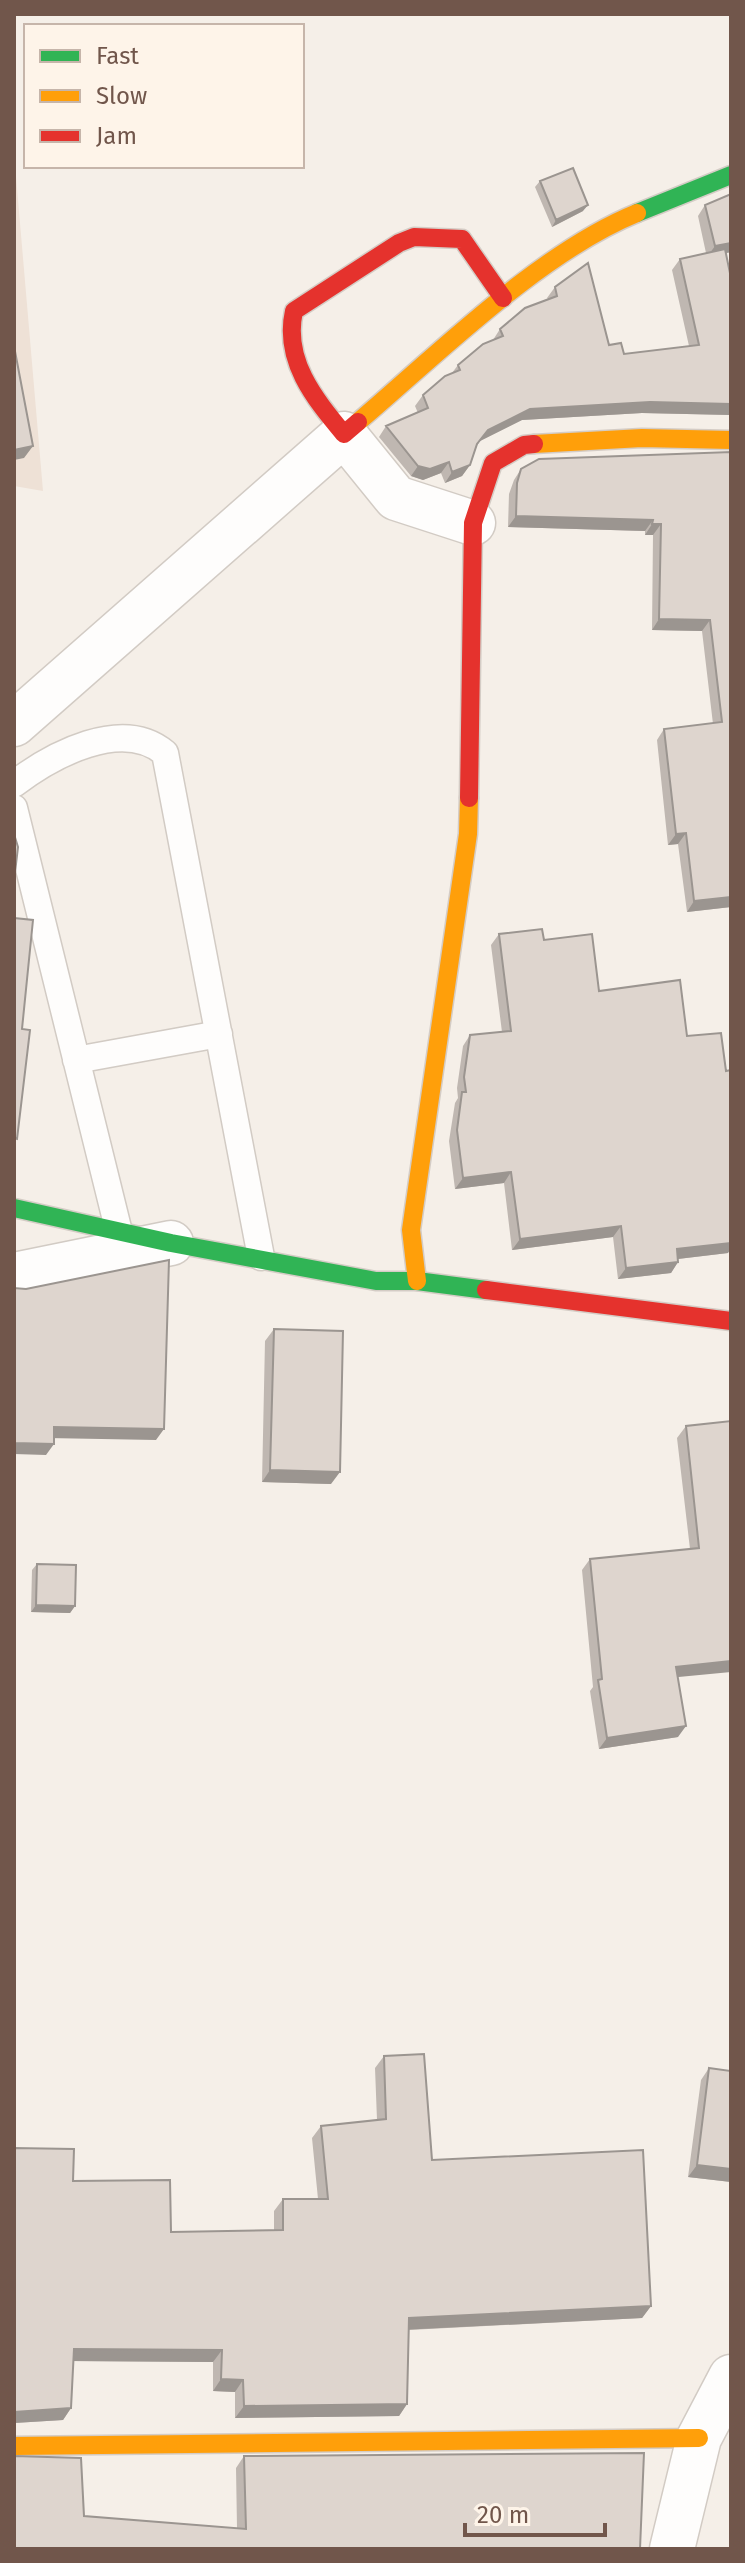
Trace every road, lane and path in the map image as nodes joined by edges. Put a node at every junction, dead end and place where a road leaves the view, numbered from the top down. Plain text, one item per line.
1 (731, 175) edge
2 (503, 298) junction
3 (344, 434) junction
4 (731, 440) edge
5 (473, 523) junction
6 (14, 724) edge
7 (14, 784) edge
8 (14, 808) edge
9 (219, 1034) junction
10 (76, 1060) junction
11 (14, 1208) edge
12 (119, 1232) junction
13 (171, 1243) junction
14 (261, 1257) junction
15 (14, 1275) edge
16 (417, 1281) junction
17 (731, 1321) edge
18 (731, 2377) edge
19 (699, 2438) junction
20 (14, 2446) edge
21 (672, 2549) edge

1 - 2 main road
2 - 3 main road
2 - 3 main road
3 - 5 street
3 - 6 street
4 - 5 main road
5 - 16 main road
7 - 9 lane
8 - 10 lane
9 - 10 lane
9 - 14 lane
10 - 12 lane
11 - 12 main road
12 - 13 main road
13 - 14 main road
13 - 15 street
14 - 16 main road
16 - 17 main road
18 - 19 street
19 - 20 main road
19 - 21 street

